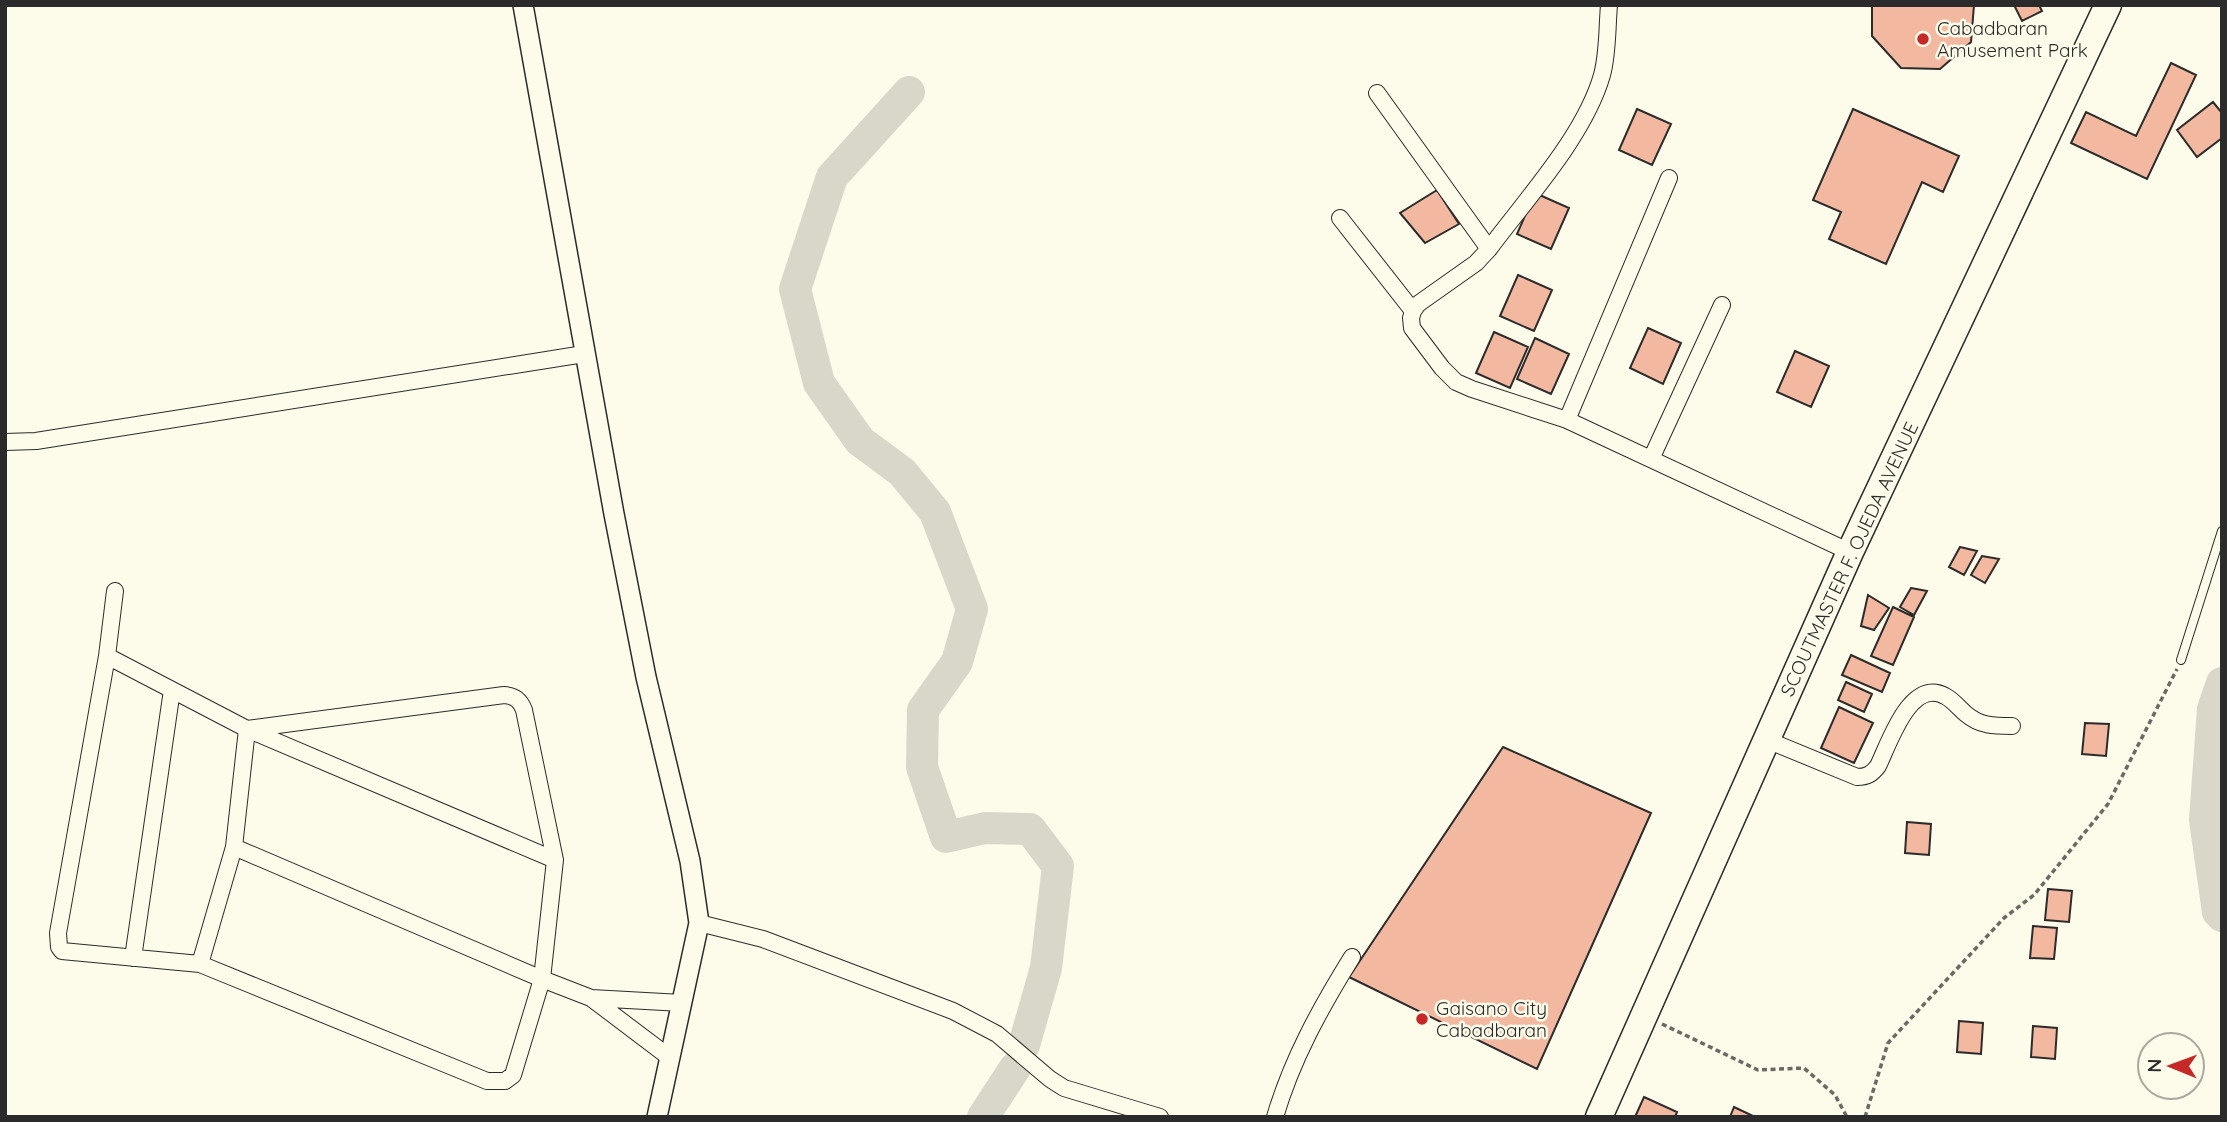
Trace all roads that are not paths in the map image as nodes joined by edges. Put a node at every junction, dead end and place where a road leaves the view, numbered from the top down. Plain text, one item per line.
1 (523, 5) edge
2 (1609, 5) edge
3 (2108, 5) edge
4 (1377, 93) dead end
5 (1669, 178) dead end
6 (1340, 218) dead end
7 (1489, 249) junction
8 (1722, 305) dead end
9 (1413, 311) junction
10 (584, 355) junction
11 (1567, 420) junction
12 (5, 442) edge
13 (1651, 459) junction
14 (2222, 531) edge
15 (1850, 552) junction
16 (115, 592) dead end
17 (107, 656) junction
18 (2181, 660) road end
19 (172, 690) junction
20 (2012, 726) dead end
21 (247, 729) junction
22 (1767, 740) junction
23 (234, 847) junction
24 (555, 860) junction
25 (699, 923) junction
26 (1352, 957) dead end
27 (132, 958) junction
28 (200, 964) junction
29 (542, 979) junction
30 (591, 998) junction
31 (682, 1003) junction
32 (669, 1057) junction
33 (657, 1117) edge
34 (1160, 1117) edge
35 (1275, 1117) edge
36 (1599, 1117) edge

1 - 10 street
2 - 7 street
3 - 15 highway, SCOUTMASTER F. OJEDA AVENUE
4 - 7 street
5 - 11 street
6 - 9 street
7 - 9 street
8 - 13 street
9 - 11 street
10 - 12 street
10 - 25 street
11 - 13 street
13 - 15 street
14 - 18 lane
15 - 22 highway, SCOUTMASTER F. OJEDA AVENUE
16 - 17 street
17 - 19 street
17 - 27 street
19 - 21 street
19 - 27 street
20 - 22 street
21 - 23 street
21 - 24 street
21 - 24 street
22 - 36 highway, SCOUTMASTER F. OJEDA AVENUE
23 - 28 street
23 - 29 street
24 - 29 street
25 - 31 street
25 - 34 street
26 - 35 street
27 - 28 street
28 - 29 street
29 - 30 street
30 - 31 street
30 - 32 street
31 - 32 street
32 - 33 street

